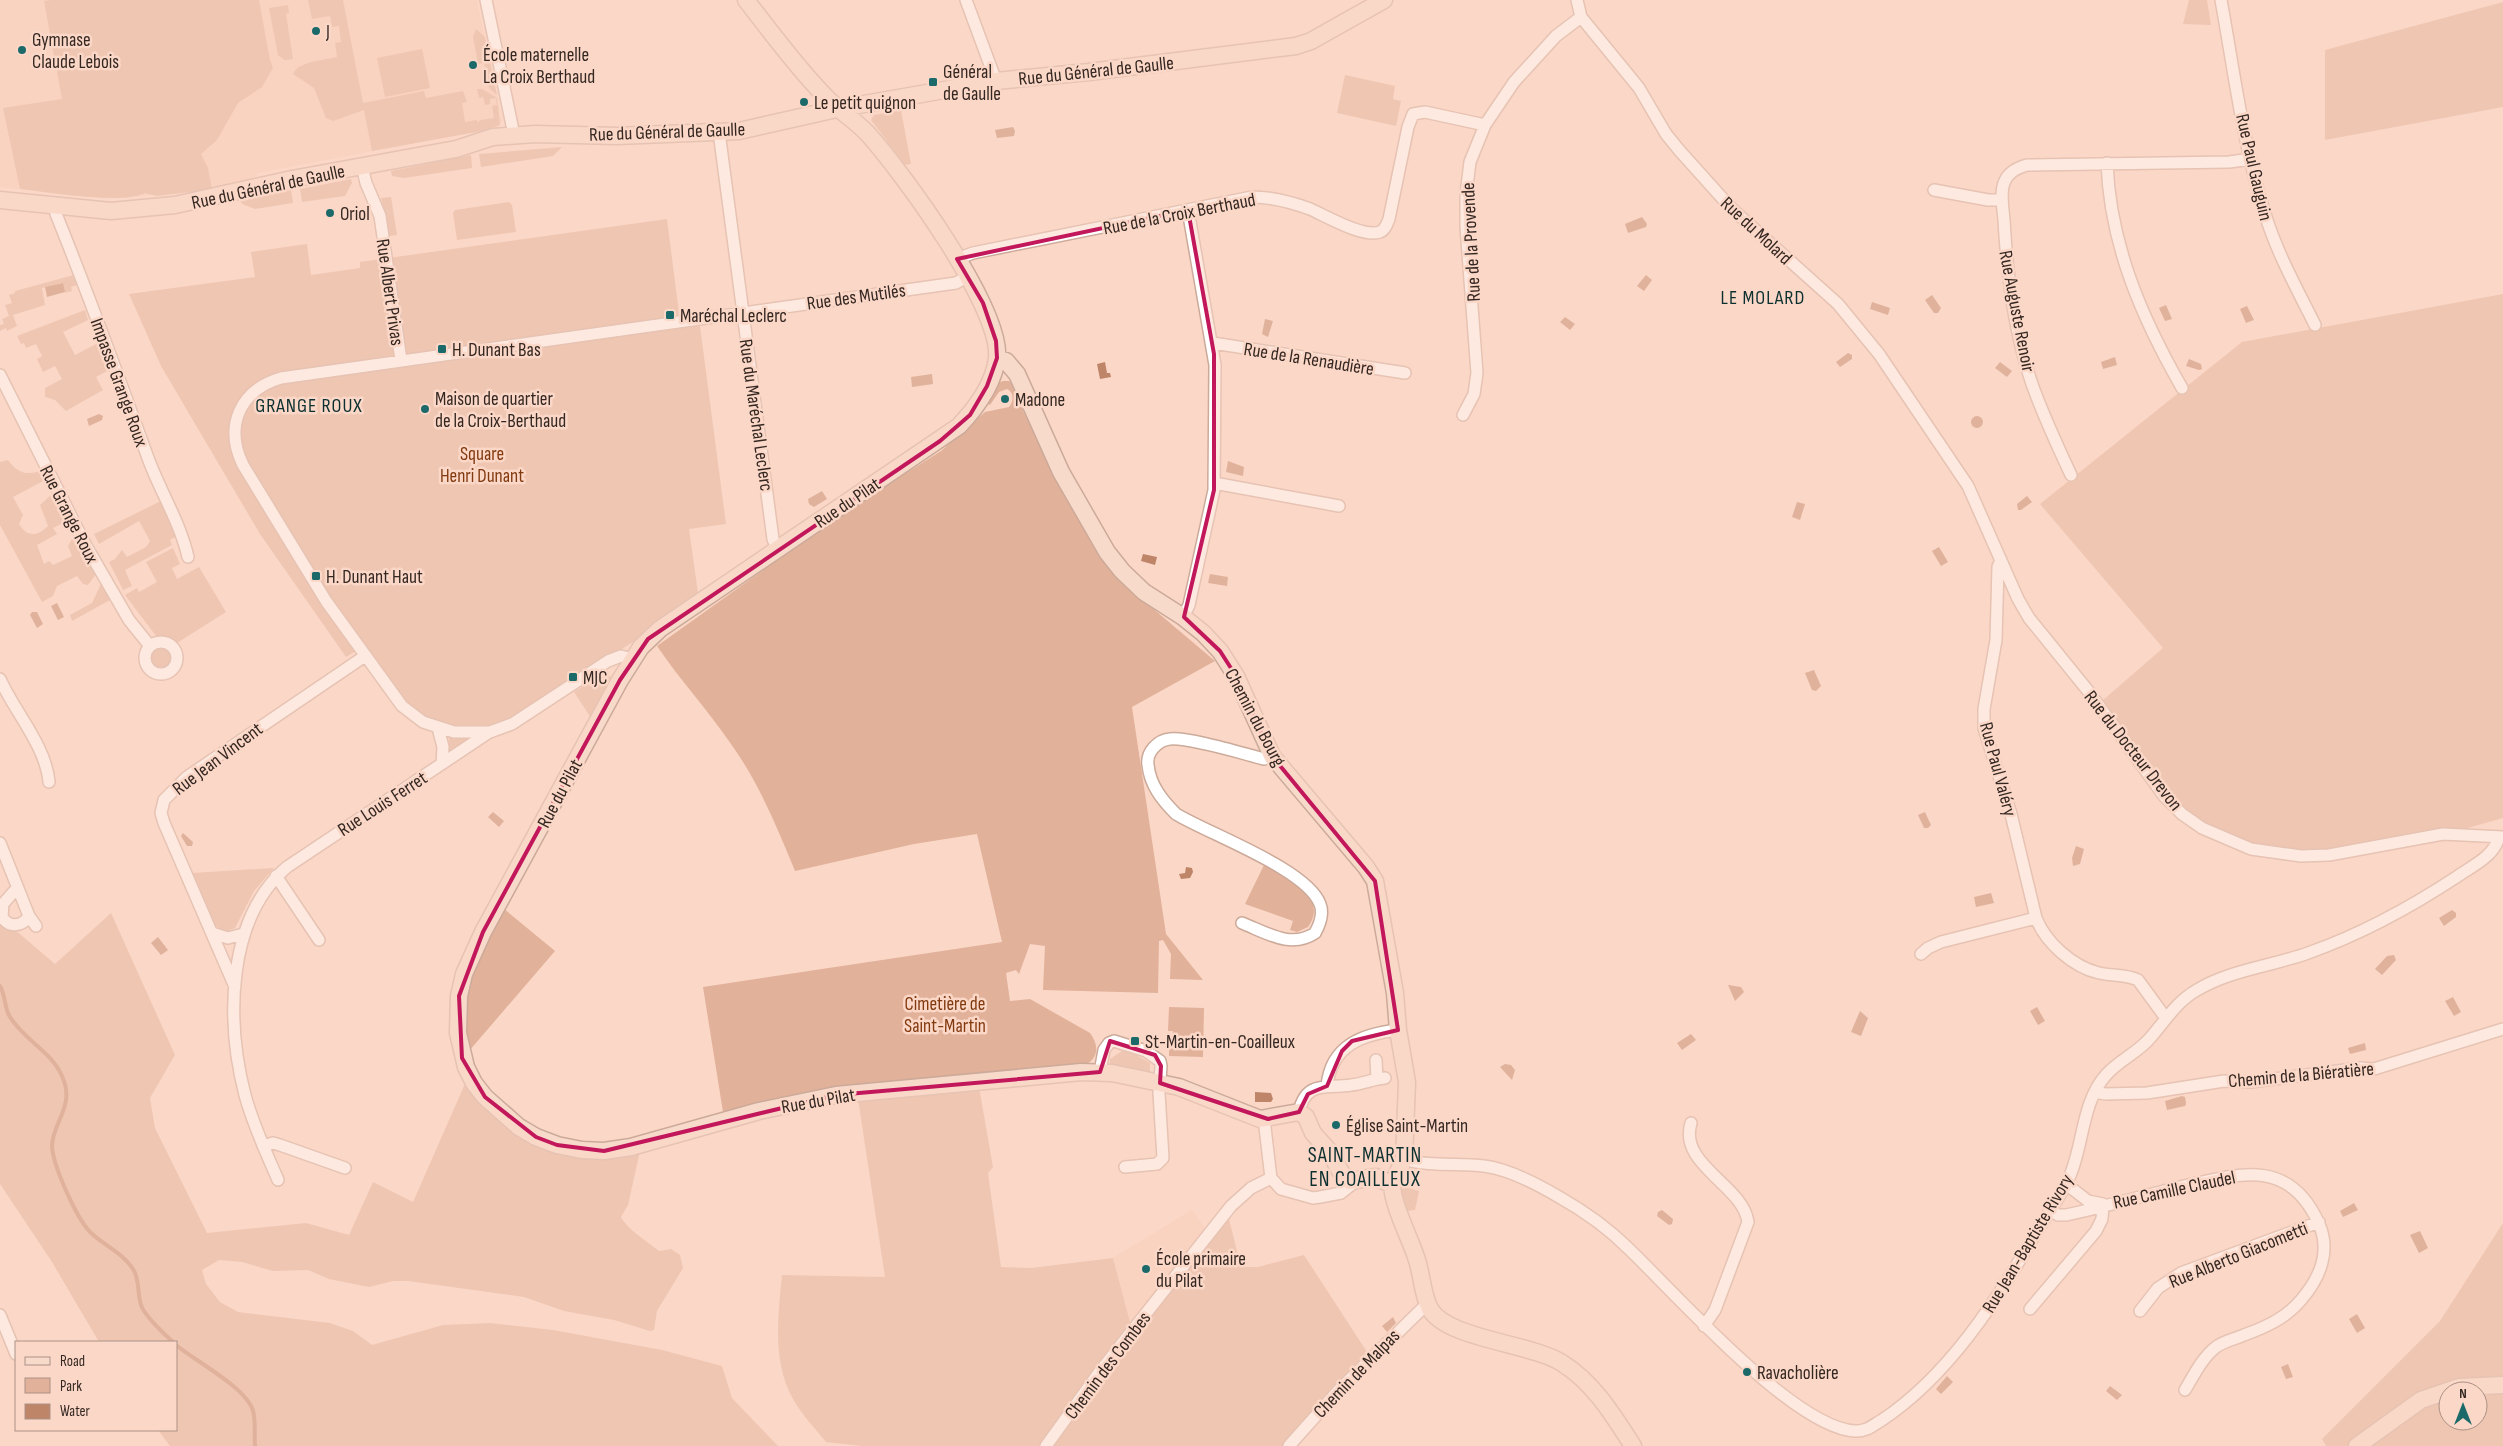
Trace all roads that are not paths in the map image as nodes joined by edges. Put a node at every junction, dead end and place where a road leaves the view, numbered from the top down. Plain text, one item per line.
1 (486, 0) edge
2 (746, 0) edge
3 (966, 0) edge
4 (1384, 0) edge
5 (1577, 0) edge
6 (2221, 0) edge
7 (1581, 17) junction
8 (996, 81) junction
9 (841, 108) junction
10 (1485, 125) junction
11 (720, 132) junction
12 (514, 135) junction
13 (2251, 159) junction
14 (2106, 163) junction
15 (362, 166) junction
16 (1934, 190) dead end
17 (0, 200) edge
18 (2002, 200) junction
19 (56, 206) junction
20 (1188, 210) junction
21 (958, 259) junction
22 (968, 276) junction
23 (743, 312) junction
24 (2315, 325) dead end
25 (1213, 343) junction
26 (997, 358) junction
27 (401, 360) junction
28 (1404, 373) dead end
29 (0, 375) edge
30 (2182, 388) dead end
31 (1464, 415) dead end
32 (2071, 475) dead end
33 (1214, 483) junction
34 (1339, 506) dead end
35 (777, 549) junction
36 (188, 557) dead end
37 (2002, 560) junction
38 (1183, 617) junction
39 (150, 646) dead end
40 (365, 656) junction
41 (633, 658) junction
42 (0, 679) edge
43 (438, 728) junction
44 (490, 732) junction
45 (1272, 756) junction
46 (442, 764) junction
47 (49, 782) dead end
48 (2501, 837) edge
49 (0, 843) edge
50 (276, 876) junction
51 (17, 888) junction
52 (2036, 918) junction
53 (1242, 923) dead end
54 (212, 932) junction
55 (243, 934) junction
56 (319, 940) dead end
57 (1921, 954) dead end
58 (235, 987) junction
59 (2165, 1017) junction
60 (2503, 1029) edge
61 (1398, 1030) junction
62 (1376, 1060) dead end
63 (1100, 1072) junction
64 (1160, 1083) junction
65 (1327, 1086) junction
66 (2095, 1092) junction
67 (1299, 1112) junction
68 (1264, 1120) junction
69 (1691, 1123) dead end
70 (263, 1146) junction
71 (1404, 1159) junction
72 (1125, 1167) dead end
73 (345, 1168) dead end
74 (1271, 1178) junction
75 (278, 1180) dead end
76 (1356, 1182) junction
77 (2066, 1184) junction
78 (1392, 1185) junction
79 (2104, 1204) junction
80 (2050, 1210) junction
81 (2318, 1222) junction
82 (1428, 1303) junction
83 (2030, 1309) dead end
84 (2140, 1311) dead end
85 (0, 1315) edge
86 (1704, 1326) junction
87 (15, 1352) edge
88 (2503, 1385) edge
89 (2185, 1390) dead end
90 (1046, 1446) edge
91 (1288, 1446) edge
92 (1633, 1446) edge
93 (2357, 1446) edge

1 - 12 street
2 - 9 street, Rue du Pilat
3 - 8 street
4 - 8 street, Rue du Général de Gaulle
5 - 7 street, Rue du Molard
6 - 13 street, Rue Paul Gauguin
7 - 10 street, Rue de la Provende
7 - 37 street, Rue du Molard
8 - 9 street, Rue du Général de Gaulle
9 - 11 street, Rue du Général de Gaulle
9 - 21 street, Rue du Pilat
10 - 20 street, Rue de la Croix Berthaud
10 - 31 street, Rue de la Provende
11 - 12 street, Rue du Général de Gaulle
11 - 23 street, Rue du Maréchal Leclerc
12 - 15 street, Rue du Général de Gaulle
13 - 14 street, Rue Auguste Renoir
13 - 24 street, Rue Paul Gauguin
14 - 18 street, Rue Auguste Renoir
14 - 30 street
15 - 19 street, Rue du Général de Gaulle
15 - 27 street, Rue Albert Privas
16 - 18 street
17 - 19 street, Rue du Général de Gaulle
18 - 32 street, Rue Auguste Renoir
19 - 36 street, Impasse Grange Roux
20 - 21 street, Rue de la Croix Berthaud
20 - 25 street, Rue de la Renaudière
21 - 22 street, Rue du Pilat
22 - 23 street, Rue des Mutilés
22 - 26 street, Rue du Pilat
23 - 27 street, Rue des Mutilés
23 - 35 street, Rue du Maréchal Leclerc
25 - 28 street, Rue de la Renaudière
25 - 33 street, Rue de la Renaudière
26 - 35 street, Rue du Pilat
26 - 38 street, Chemin du Bourg
27 - 40 street, Rue des Mutilés
29 - 39 street, Rue Grange Roux
33 - 34 street
33 - 38 street, Rue de la Renaudière
35 - 41 street, Rue du Pilat
37 - 48 street, Rue du Docteur Drevon
37 - 52 street, Rue Paul Valéry
38 - 45 street, Chemin du Bourg
40 - 43 street, Rue des Mutilés
40 - 54 street, Rue Jean Vincent
41 - 44 street
41 - 63 street, Rue du Pilat
42 - 47 street
43 - 44 street, Rue des Mutilés
43 - 46 street
44 - 46 street, Rue Louis Ferret
45 - 53 street
45 - 61 street, Chemin du Bourg
46 - 50 street, Rue Louis Ferret
48 - 59 street, Rue Jean-Baptiste Rivory
49 - 51 street
50 - 55 street, Rue Louis Ferret
50 - 56 street
51 - 51 street
52 - 57 street
52 - 59 street, Rue Paul Valéry
54 - 55 street
54 - 58 street, Rue Jean Vincent
55 - 58 street, Rue Louis Ferret
58 - 70 street, Rue Louis Ferret
59 - 66 street, Rue Jean-Baptiste Rivory
60 - 66 street, Chemin de la Biératière
61 - 65 street
61 - 71 street, Chemin du Bourg
62 - 65 street
63 - 64 street, Rue du Pilat
63 - 64 street
64 - 68 street, Rue du Pilat
64 - 72 street
65 - 67 street
66 - 77 street, Rue Jean-Baptiste Rivory
67 - 68 street
67 - 76 street
68 - 74 street
69 - 86 street
70 - 73 street
70 - 75 street, Rue Louis Ferret
71 - 78 street, Chemin du Bourg
71 - 86 street, Rue Jean-Baptiste Rivory
74 - 76 street
74 - 90 street, Chemin des Combes
76 - 78 street
77 - 79 street, Rue Camille Claudel
77 - 80 street, Rue Jean-Baptiste Rivory
78 - 82 street
79 - 80 street, Rue Camille Claudel
79 - 81 street, Rue Camille Claudel
79 - 83 street, Rue Camille Claudel
80 - 86 street, Rue Jean-Baptiste Rivory
81 - 84 street, Rue Alberto Giacometti
81 - 89 street, Rue Camille Claudel
82 - 91 street, Chemin de Malpas
82 - 92 street
85 - 87 street
88 - 93 street

